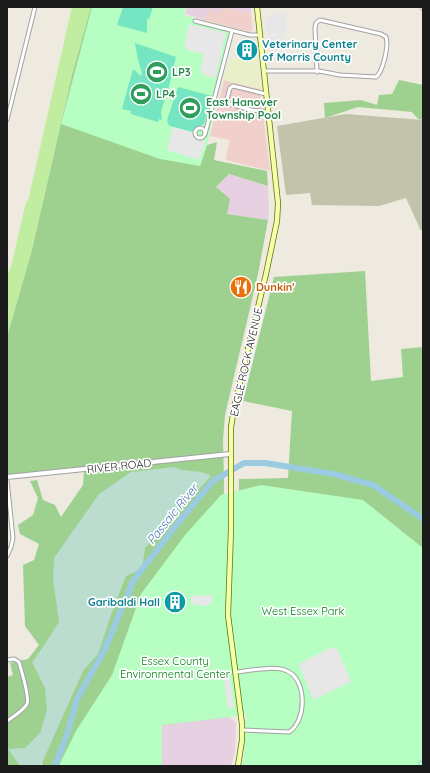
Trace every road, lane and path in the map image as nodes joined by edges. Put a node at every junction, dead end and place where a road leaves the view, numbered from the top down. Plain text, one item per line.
1 (35, 7) edge
2 (257, 7) edge
3 (195, 21) dead end
4 (232, 31) junction
5 (260, 35) junction
6 (264, 71) junction
7 (317, 72) junction
8 (266, 94) junction
9 (268, 112) junction
10 (7, 120) edge
11 (205, 134) dead end
12 (230, 451) junction
13 (7, 478) edge
14 (7, 556) edge
15 (7, 660) edge
16 (235, 672) junction
17 (7, 720) edge
18 (242, 730) junction
19 (238, 766) edge

1 - 10 street
2 - 5 main road, EAGLE ROCK AVENUE
3 - 4 street
4 - 5 street
4 - 11 street
5 - 6 main road, EAGLE ROCK AVENUE
6 - 7 street
6 - 8 main road, EAGLE ROCK AVENUE
7 - 7 street
8 - 9 main road, EAGLE ROCK AVENUE
8 - 9 street
9 - 12 main road, EAGLE ROCK AVENUE
12 - 13 street, RIVER ROAD
12 - 16 main road, EAGLE ROCK AVENUE
13 - 14 street
15 - 17 street
16 - 18 main road, EAGLE ROCK AVENUE
16 - 18 street
18 - 19 main road, EAGLE ROCK AVENUE

